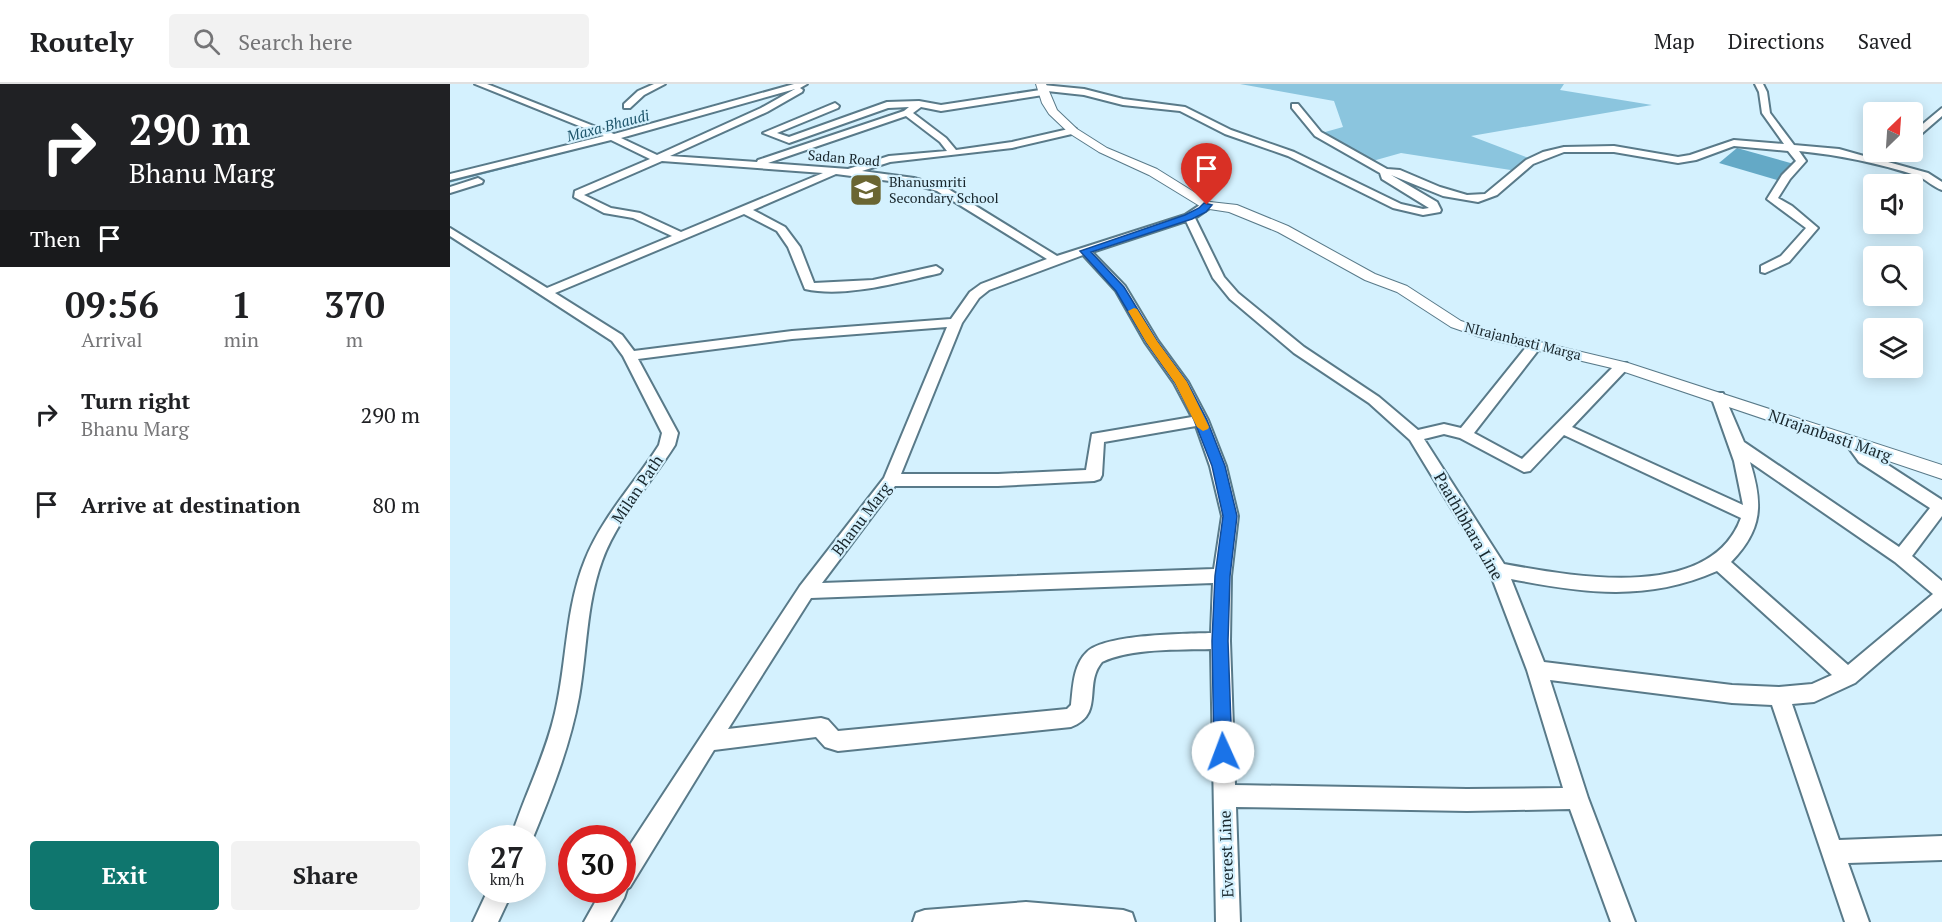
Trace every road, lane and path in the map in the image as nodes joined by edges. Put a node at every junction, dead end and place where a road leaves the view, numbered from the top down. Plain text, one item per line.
1 (479, 84) edge
2 (661, 84) edge
3 (805, 84) edge
4 (1759, 84) edge
5 (1042, 88) edge
6 (919, 104) junction
7 (627, 106) dead end
8 (835, 106) dead end
9 (1295, 106) dead end
10 (1942, 111) edge
11 (907, 113) junction
12 (1923, 129) edge
13 (1073, 131) junction
14 (616, 138) junction
15 (1793, 148) junction
16 (954, 153) junction
17 (659, 158) junction
18 (1881, 163) joint
19 (756, 165) junction
20 (834, 172) junction
21 (848, 172) junction
22 (1385, 172) junction
23 (450, 177) edge
24 (1942, 187) edge
25 (450, 190) edge
26 (1207, 205) junction
27 (743, 209) junction
28 (1189, 217) junction
29 (450, 231) edge
30 (681, 236) junction
31 (1085, 251) junction
32 (1056, 260) junction
33 (1765, 269) dead end
34 (936, 270) dead end
35 (545, 293) junction
36 (955, 323) junction
37 (1536, 344) junction
38 (630, 356) junction
39 (1622, 366) junction
40 (1718, 396) junction
41 (1201, 420) junction
42 (1563, 429) junction
43 (1465, 434) junction
44 (1415, 436) junction
45 (1854, 444) junction
46 (1737, 445) junction
47 (1942, 472) edge
48 (891, 480) junction
49 (1941, 507) edge
50 (1751, 516) junction
51 (1900, 557) junction
52 (1719, 562) junction
53 (1498, 570) junction
54 (1222, 576) junction
55 (806, 591) junction
56 (1942, 591) edge
57 (1942, 597) edge
58 (1220, 641) junction
59 (1537, 670) junction
60 (1848, 677) junction
61 (1779, 696) junction
62 (708, 741) junction
63 (1224, 796) junction
64 (1577, 798) junction
65 (527, 825) edge
66 (1942, 848) edge
67 (1832, 852) junction
68 (636, 857) edge
69 (494, 903) edge
70 (608, 903) edge
71 (485, 922) edge
72 (596, 922) edge
73 (925, 922) edge
74 (1123, 922) edge
75 (1228, 922) edge
76 (1623, 922) edge
77 (1857, 922) edge

1 - 14 street, Sadan Road
2 - 7 street
3 - 14 street
3 - 17 street
4 - 15 street
5 - 6 street
5 - 13 street
5 - 22 street
6 - 8 street
6 - 11 street
9 - 22 street
10 - 12 street
11 - 16 street
11 - 19 street
13 - 16 street
13 - 26 street
14 - 17 street, Sadan Road
14 - 23 street
14 - 25 street
15 - 18 street
15 - 22 street
15 - 33 street
16 - 21 street
17 - 19 street, Sadan Road
17 - 30 street
18 - 24 street
19 - 20 street, Sadan Road
20 - 21 street, Sadan Road
20 - 27 street
21 - 32 street, Sadan Road
26 - 28 street, Bhanu Marg
26 - 37 street, NIrajanbasti Marga
27 - 30 street
27 - 34 street
28 - 31 street, Bhanu Marg
28 - 44 street, Paathibhara Line
29 - 35 street, Milan Path
30 - 35 street
31 - 32 street, Bhanu Marg
31 - 41 street, Everest Line
32 - 36 street, Bhanu Marg
35 - 38 street, Milan Path
36 - 38 street
36 - 48 street, Bhanu Marg
37 - 39 street, NIrajanbasti Marga
37 - 43 street
38 - 65 street, Milan Path
39 - 40 street, NIrajanbasti Marga
39 - 42 street
40 - 45 street, NIrajanbasti Marg
40 - 46 street
41 - 48 street
41 - 54 street, Everest Line
42 - 43 street
42 - 50 street
43 - 44 street
44 - 53 street, Paathibhara Line
45 - 47 street, NIrajanbasti Marg
45 - 49 street
46 - 50 street
46 - 51 street
48 - 55 street, Bhanu Marg
49 - 51 street
50 - 52 street
51 - 56 street
52 - 53 street
52 - 60 street
53 - 59 street, Paathibhara Line
54 - 55 street
54 - 58 street, Everest Line
55 - 62 street, Bhanu Marg
57 - 60 street
58 - 62 street
58 - 63 street, Everest Line
59 - 61 street
59 - 64 street, Paathibhara Line
60 - 61 street
61 - 67 street
62 - 68 street, Bhanu Marg
63 - 64 street
63 - 75 street, Everest Line
64 - 76 street, Paathibhara Line
66 - 67 street
67 - 77 street
69 - 71 street
70 - 72 street
73 - 74 street

